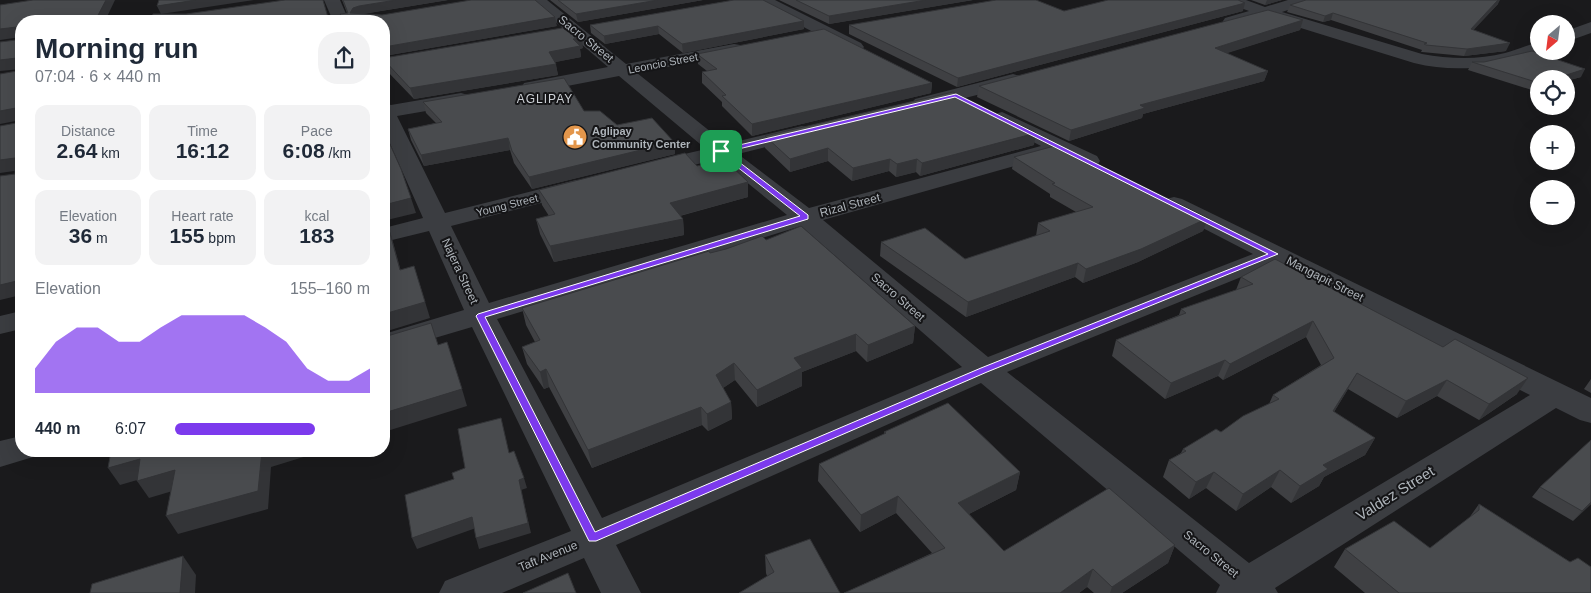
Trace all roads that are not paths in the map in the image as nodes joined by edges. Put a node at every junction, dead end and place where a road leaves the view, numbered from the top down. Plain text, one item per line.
1 (332, 0) edge
2 (538, 0) edge
3 (763, 0) edge
4 (1232, 0) edge
5 (1304, 0) edge
6 (1265, 12) junction
7 (339, 15) edge
8 (854, 26) edge
9 (1208, 27) edge
10 (1591, 28) edge
11 (824, 32) junction
12 (1575, 34) edge
13 (796, 37) edge
14 (748, 46) edge
15 (1530, 51) edge
16 (877, 57) edge
17 (625, 71) junction
18 (1030, 75) edge
19 (920, 78) edge
20 (510, 91) edge
21 (481, 96) edge
22 (956, 96) junction
23 (899, 109) edge
24 (390, 110) edge
25 (390, 124) edge
26 (824, 127) edge
27 (1060, 147) junction
28 (721, 151) junction
29 (636, 172) edge
30 (1111, 173) edge
31 (598, 182) edge
32 (1154, 194) edge
33 (805, 217) junction
34 (437, 222) junction
35 (390, 234) edge
36 (1275, 254) junction
37 (481, 316) junction
38 (15, 321) edge
39 (0, 325) edge
40 (390, 342) edge
41 (984, 370) junction
42 (1555, 394) junction
43 (1591, 412) edge
44 (15, 450) edge
45 (0, 454) edge
46 (592, 538) junction
47 (1247, 590) edge
48 (459, 593) edge
49 (621, 593) edge

1 - 7 street
2 - 17 street, Sacro Street
3 - 11 street
4 - 6 street
5 - 6 street
6 - 9 street
6 - 15 street
8 - 11 street
10 - 12 street
11 - 13 street
11 - 16 street
14 - 17 street, Leoncio Street
17 - 20 street, Leoncio Street
17 - 28 street, Sacro Street
18 - 22 street
19 - 22 street
21 - 24 street
22 - 23 street
22 - 27 street
25 - 34 street, Najera Street
26 - 28 street
27 - 30 street
27 - 33 street, Rizal Street
28 - 29 street
28 - 33 street, Sacro Street
31 - 34 street, Young Street
32 - 36 street, Mangapit Street
33 - 37 street, Rizal Street
33 - 41 street, Sacro Street
34 - 35 street, Young Street
34 - 37 street, Najera Street
36 - 41 street, Taft Avenue
36 - 42 street, Mangapit Street
37 - 40 street, Rizal Street
37 - 46 street, Najera Street
38 - 39 street
41 - 46 street, Taft Avenue
41 - 47 street, Sacro Street
42 - 43 street, Mangapit Street
42 - 47 street, Valdez Street
44 - 45 street
46 - 48 street, Taft Avenue
46 - 49 street, Najera Street

